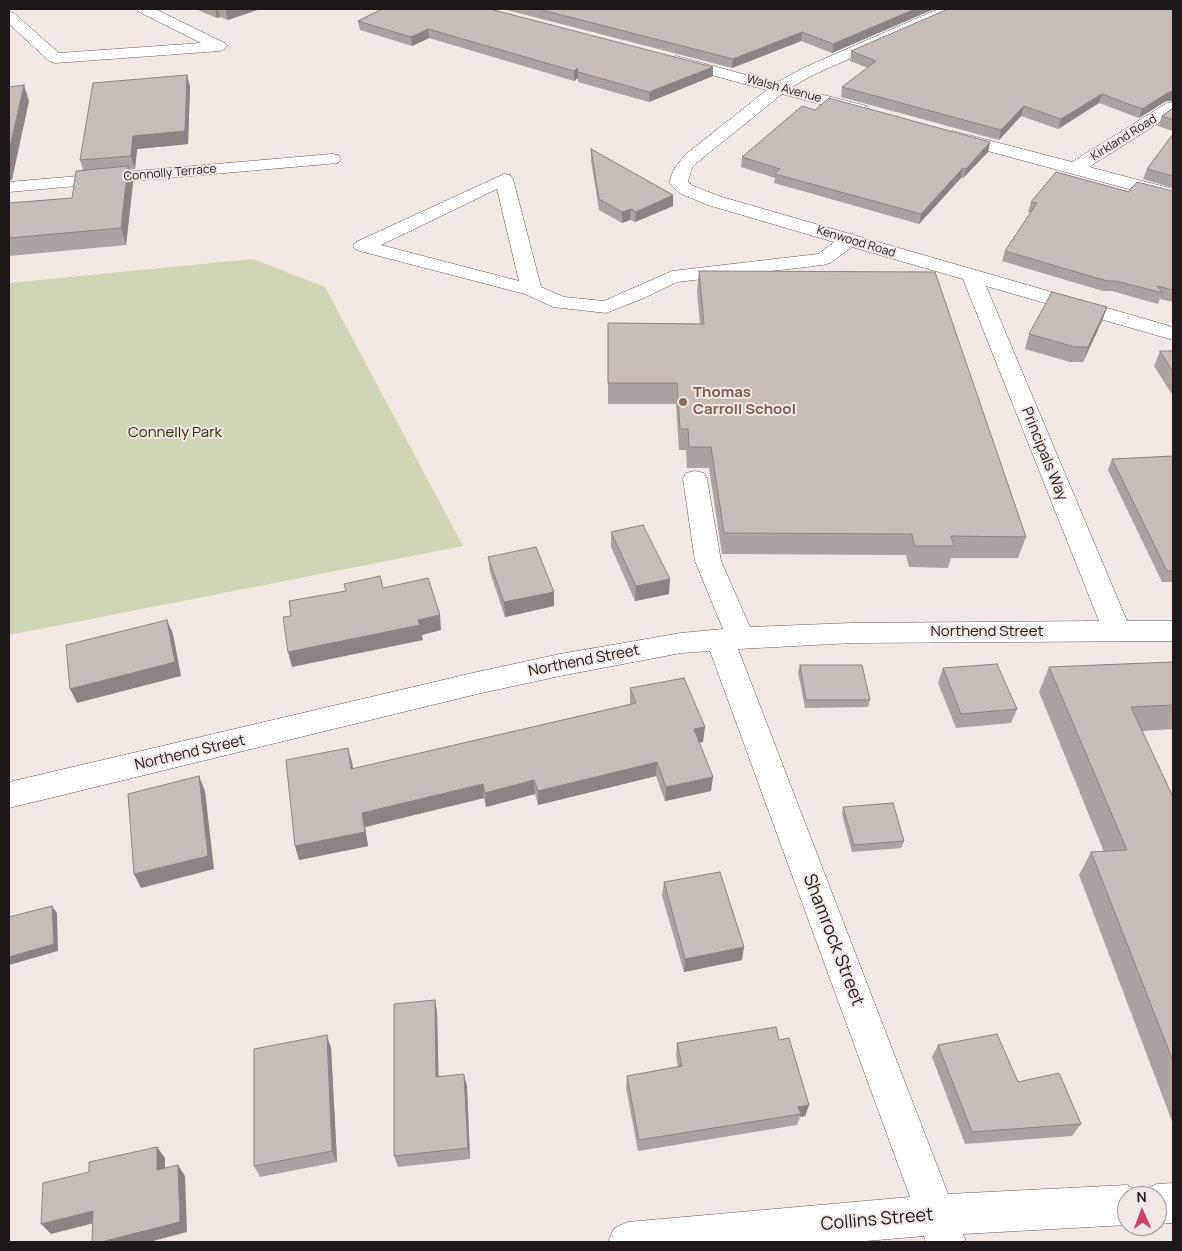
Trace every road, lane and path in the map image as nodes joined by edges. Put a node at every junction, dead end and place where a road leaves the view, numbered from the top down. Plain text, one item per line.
1 (144, 9) edge
2 (950, 9) edge
3 (12, 13) edge
4 (659, 56) edge
5 (780, 88) junction
6 (1173, 108) edge
7 (874, 114) edge
8 (938, 132) edge
9 (332, 159) dead end
10 (1074, 169) junction
11 (9, 188) edge
12 (1173, 195) edge
13 (849, 240) junction
14 (972, 277) junction
15 (532, 290) junction
16 (1173, 334) edge
17 (696, 479) dead end
18 (1117, 631) junction
19 (1173, 631) edge
20 (730, 638) junction
21 (9, 795) edge
22 (1117, 1206) edge
23 (941, 1229) edge
24 (628, 1242) edge

1 - 3 street
2 - 5 street
4 - 5 street, Walsh Avenue
5 - 7 street, Walsh Avenue
5 - 13 street, Kenwood Road
6 - 10 street, Kirkland Road
8 - 10 street
9 - 11 street, Connolly Terrace
10 - 12 street
13 - 14 street, Kenwood Road
13 - 15 street
14 - 16 street, Kenwood Road
14 - 18 street, Principals Way
15 - 15 street
17 - 20 street, Shamrock Street
18 - 19 street, Northend Street
18 - 20 street, Northend Street
20 - 21 street, Northend Street
20 - 23 street, Shamrock Street
22 - 23 street, Collins Street
23 - 24 street, Collins Street

